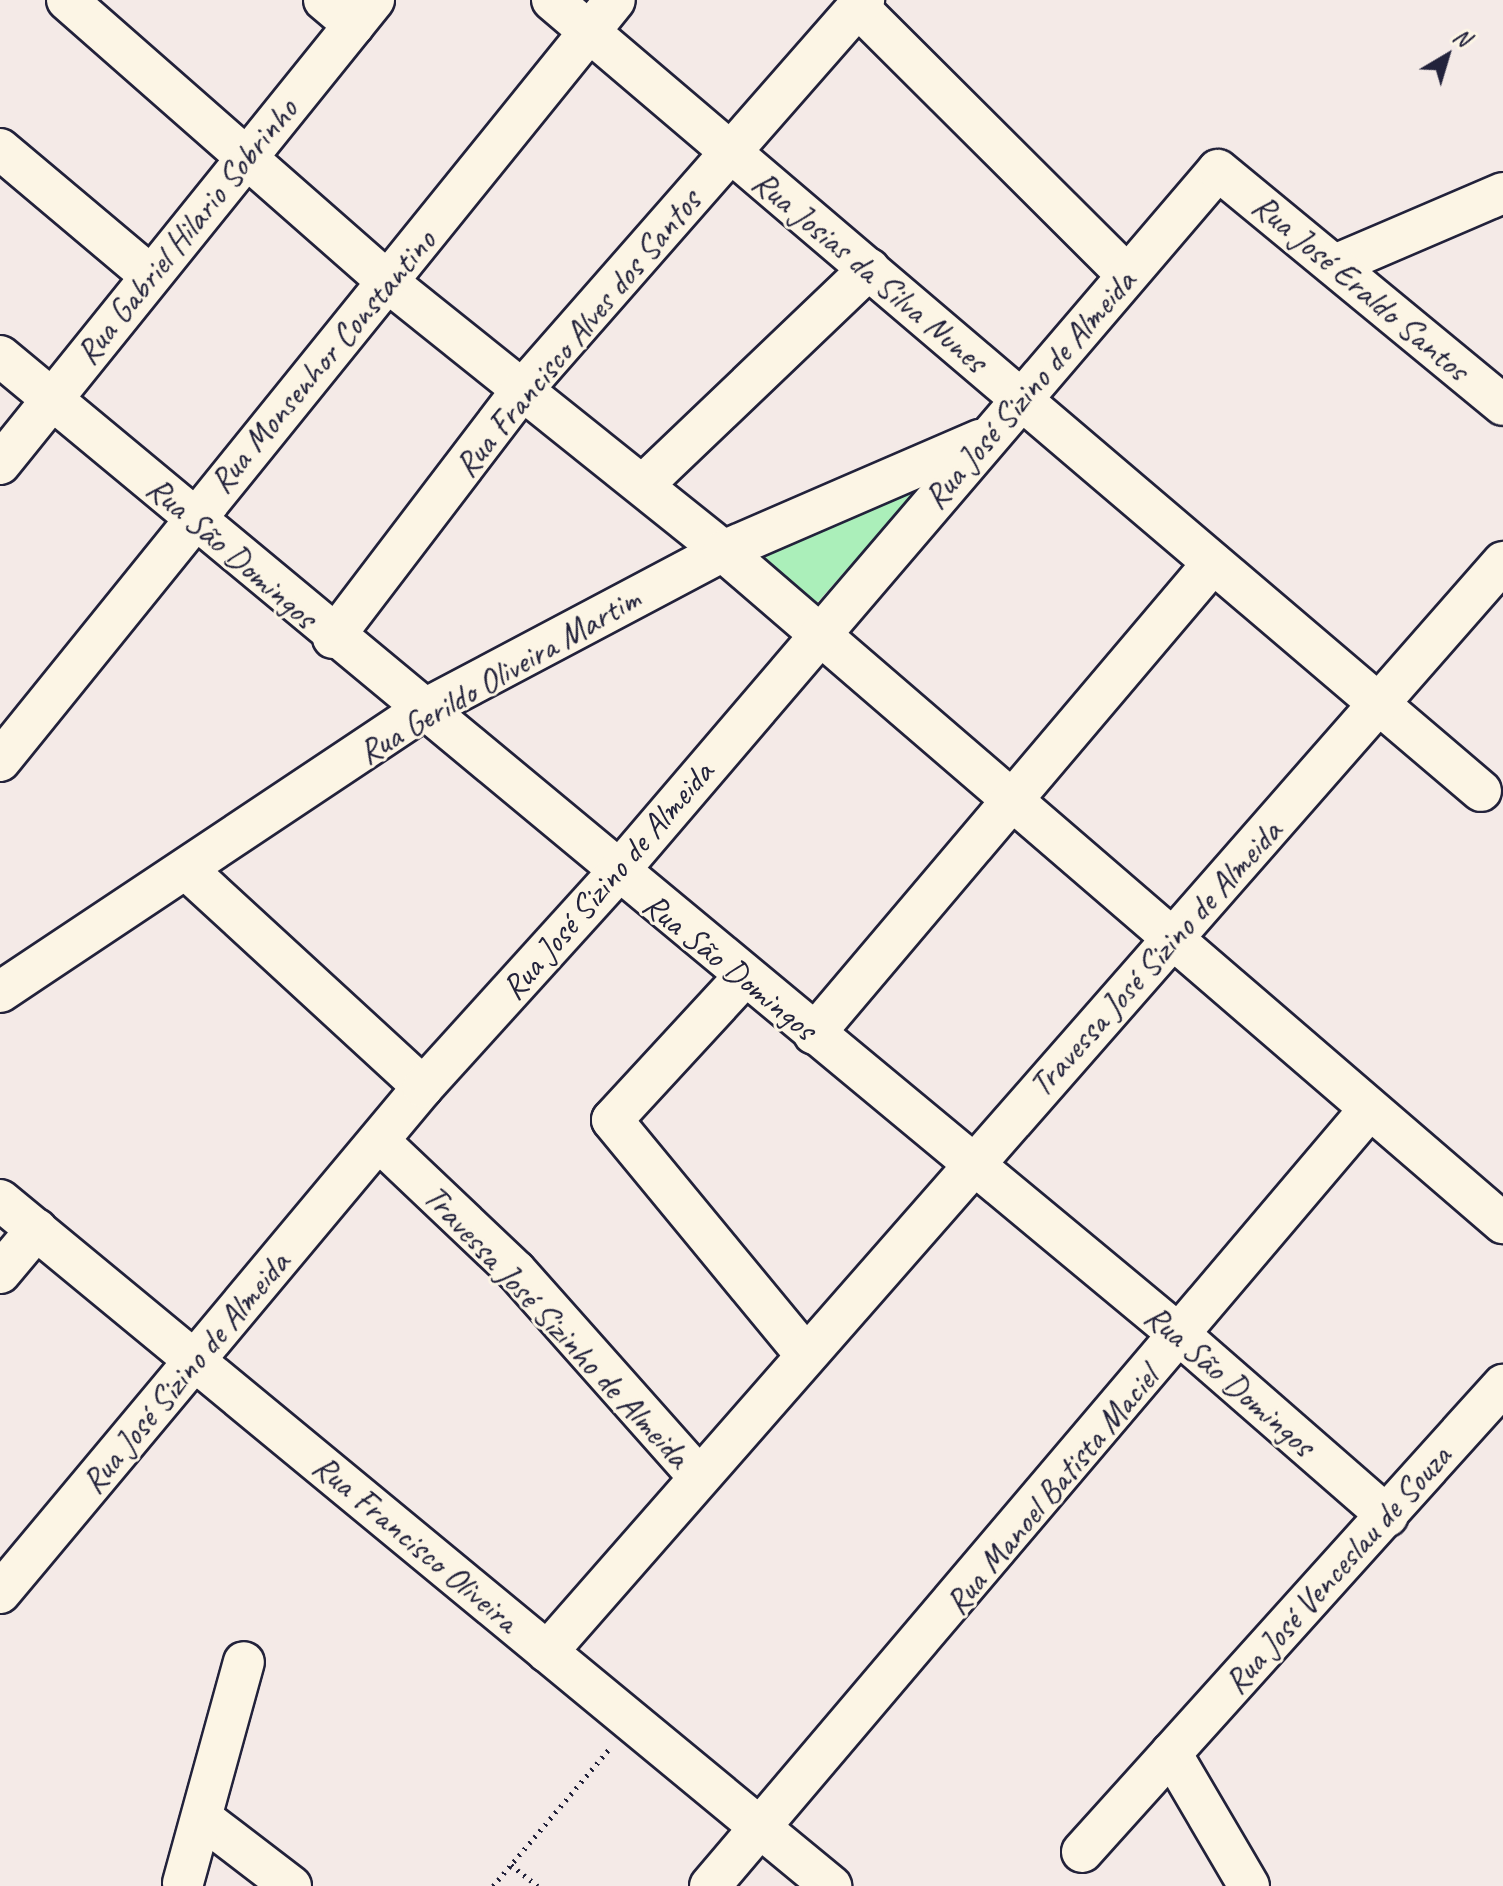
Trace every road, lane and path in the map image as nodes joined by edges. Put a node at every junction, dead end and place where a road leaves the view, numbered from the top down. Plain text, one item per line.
1 (67, 0) edge
2 (552, 0) edge
3 (615, 0) edge
4 (861, 3) edge
5 (351, 8) edge
6 (589, 32) junction
7 (0, 149) edge
8 (729, 152) junction
9 (245, 153) junction
10 (1218, 170) joint
11 (1503, 193) edge
12 (1335, 265) junction
13 (869, 269) junction
14 (1127, 275) junction
15 (151, 276) junction
16 (389, 283) junction
17 (0, 356) edge
18 (522, 390) junction
19 (52, 398) junction
20 (1020, 399) junction
21 (1503, 405) edge
22 (987, 437) junction
23 (0, 464) edge
24 (643, 485) junction
25 (191, 517) junction
26 (723, 551) junction
27 (1503, 562) edge
28 (1213, 563) junction
29 (818, 636) junction
30 (333, 638) junction
31 (1380, 702) junction
32 (423, 710) junction
33 (0, 761) edge
34 (1481, 791) dead end
35 (1011, 802) junction
36 (186, 869) junction
37 (616, 874) junction
38 (1175, 942) junction
39 (743, 978) junction
40 (0, 992) edge
41 (814, 1034) junction
42 (423, 1087) junction
43 (1368, 1111) junction
44 (381, 1143) junction
45 (970, 1163) junction
46 (0, 1200) edge
47 (1503, 1223) edge
48 (37, 1229) junction
49 (0, 1273) edge
50 (1181, 1336) junction
51 (806, 1355) junction
52 (194, 1358) junction
53 (1503, 1385) edge
54 (698, 1476) junction
55 (1387, 1516) junction
56 (0, 1593) edge
57 (547, 1652) junction
58 (244, 1662) dead end
59 (632, 1722) junction
60 (1171, 1753) junction
61 (202, 1818) junction
62 (761, 1828) junction
63 (1082, 1852) dead end
64 (511, 1865) junction
65 (183, 1883) dead end
66 (291, 1886) edge
67 (493, 1886) edge
68 (538, 1886) edge
69 (710, 1886) edge
70 (831, 1886) edge
71 (1249, 1886) edge

1 - 9 street
2 - 6 street, Rua Josias da Silva Nunes
3 - 6 street, Rua Monsenhor Constantino
4 - 8 street, Rua Francisco Alves dos Santos
4 - 14 street
5 - 9 street, Rua Gabriel Hilario Sobrinho
6 - 8 street, Rua Josias da Silva Nunes
6 - 16 street, Rua Monsenhor Constantino
7 - 15 street
8 - 13 street, Rua Josias da Silva Nunes
8 - 18 street, Rua Francisco Alves dos Santos
9 - 15 street, Rua Gabriel Hilario Sobrinho
9 - 16 street
10 - 12 street, Rua José Eraldo Santos
10 - 14 street, Rua José Sizino de Almeida
11 - 12 street
12 - 21 street, Rua José Eraldo Santos
13 - 20 street, Rua Josias da Silva Nunes
13 - 24 street
14 - 20 street, Rua José Sizino de Almeida
15 - 19 street, Rua Gabriel Hilario Sobrinho
16 - 18 street
16 - 25 street, Rua Monsenhor Constantino
17 - 19 street, Rua São Domingos
18 - 24 street
18 - 30 street, Rua Francisco Alves dos Santos
19 - 23 street, Rua Gabriel Hilario Sobrinho
19 - 25 street, Rua São Domingos
20 - 22 street, Rua José Sizino de Almeida
20 - 28 street, Rua Josias da Silva Nunes
22 - 26 street, Rua Gerildo Oliveira Martim
22 - 29 street, Rua José Sizino de Almeida
24 - 26 street
25 - 30 street, Rua São Domingos
25 - 33 street, Rua Monsenhor Constantino
26 - 29 street
26 - 32 street, Rua Gerildo Oliveira Martim
27 - 31 street, Travessa José Sizino de Almeida
28 - 31 street, Rua Josias da Silva Nunes
28 - 35 street
29 - 35 street
29 - 37 street, Rua José Sizino de Almeida
30 - 32 street, Rua São Domingos
31 - 34 street, Rua Josias da Silva Nunes
31 - 38 street, Travessa José Sizino de Almeida
32 - 36 street, Rua Gerildo Oliveira Martim
32 - 37 street, Rua São Domingos
35 - 38 street
35 - 41 street
36 - 40 street, Rua Gerildo Oliveira Martim
36 - 42 street
37 - 39 street, Rua São Domingos
37 - 42 street, Rua José Sizino de Almeida
38 - 43 street
38 - 45 street, Travessa José Sizino de Almeida
39 - 41 street, Rua São Domingos
39 - 51 street
41 - 45 street, Rua São Domingos
42 - 44 street, Rua José Sizino de Almeida
43 - 47 street
43 - 50 street, Rua Manoel Batista Maciel
44 - 52 street, Rua José Sizino de Almeida
44 - 54 street, Travessa José Sizinho de Almeida
45 - 50 street, Rua São Domingos
45 - 51 street, Travessa José Sizino de Almeida
46 - 48 street, Rua Francisco Oliveira
48 - 49 street
48 - 52 street, Rua Francisco Oliveira
50 - 55 street, Rua São Domingos
50 - 62 street, Rua Manoel Batista Maciel
51 - 54 street, Travessa José Sizino de Almeida
52 - 56 street, Rua José Sizino de Almeida
52 - 57 street, Rua Francisco Oliveira
53 - 55 street, Rua José Venceslau de Souza
54 - 57 street, Travessa José Sizino de Almeida
55 - 60 street, Rua José Venceslau de Souza
57 - 59 street, Rua Francisco Oliveira
58 - 61 street
59 - 62 street, Rua Francisco Oliveira
59 - 64 path
60 - 63 street, Rua José Venceslau de Souza
60 - 71 street
61 - 65 street
61 - 66 street
62 - 69 street, Rua Manoel Batista Maciel
62 - 70 street, Rua Francisco Oliveira
64 - 67 path
64 - 68 path

